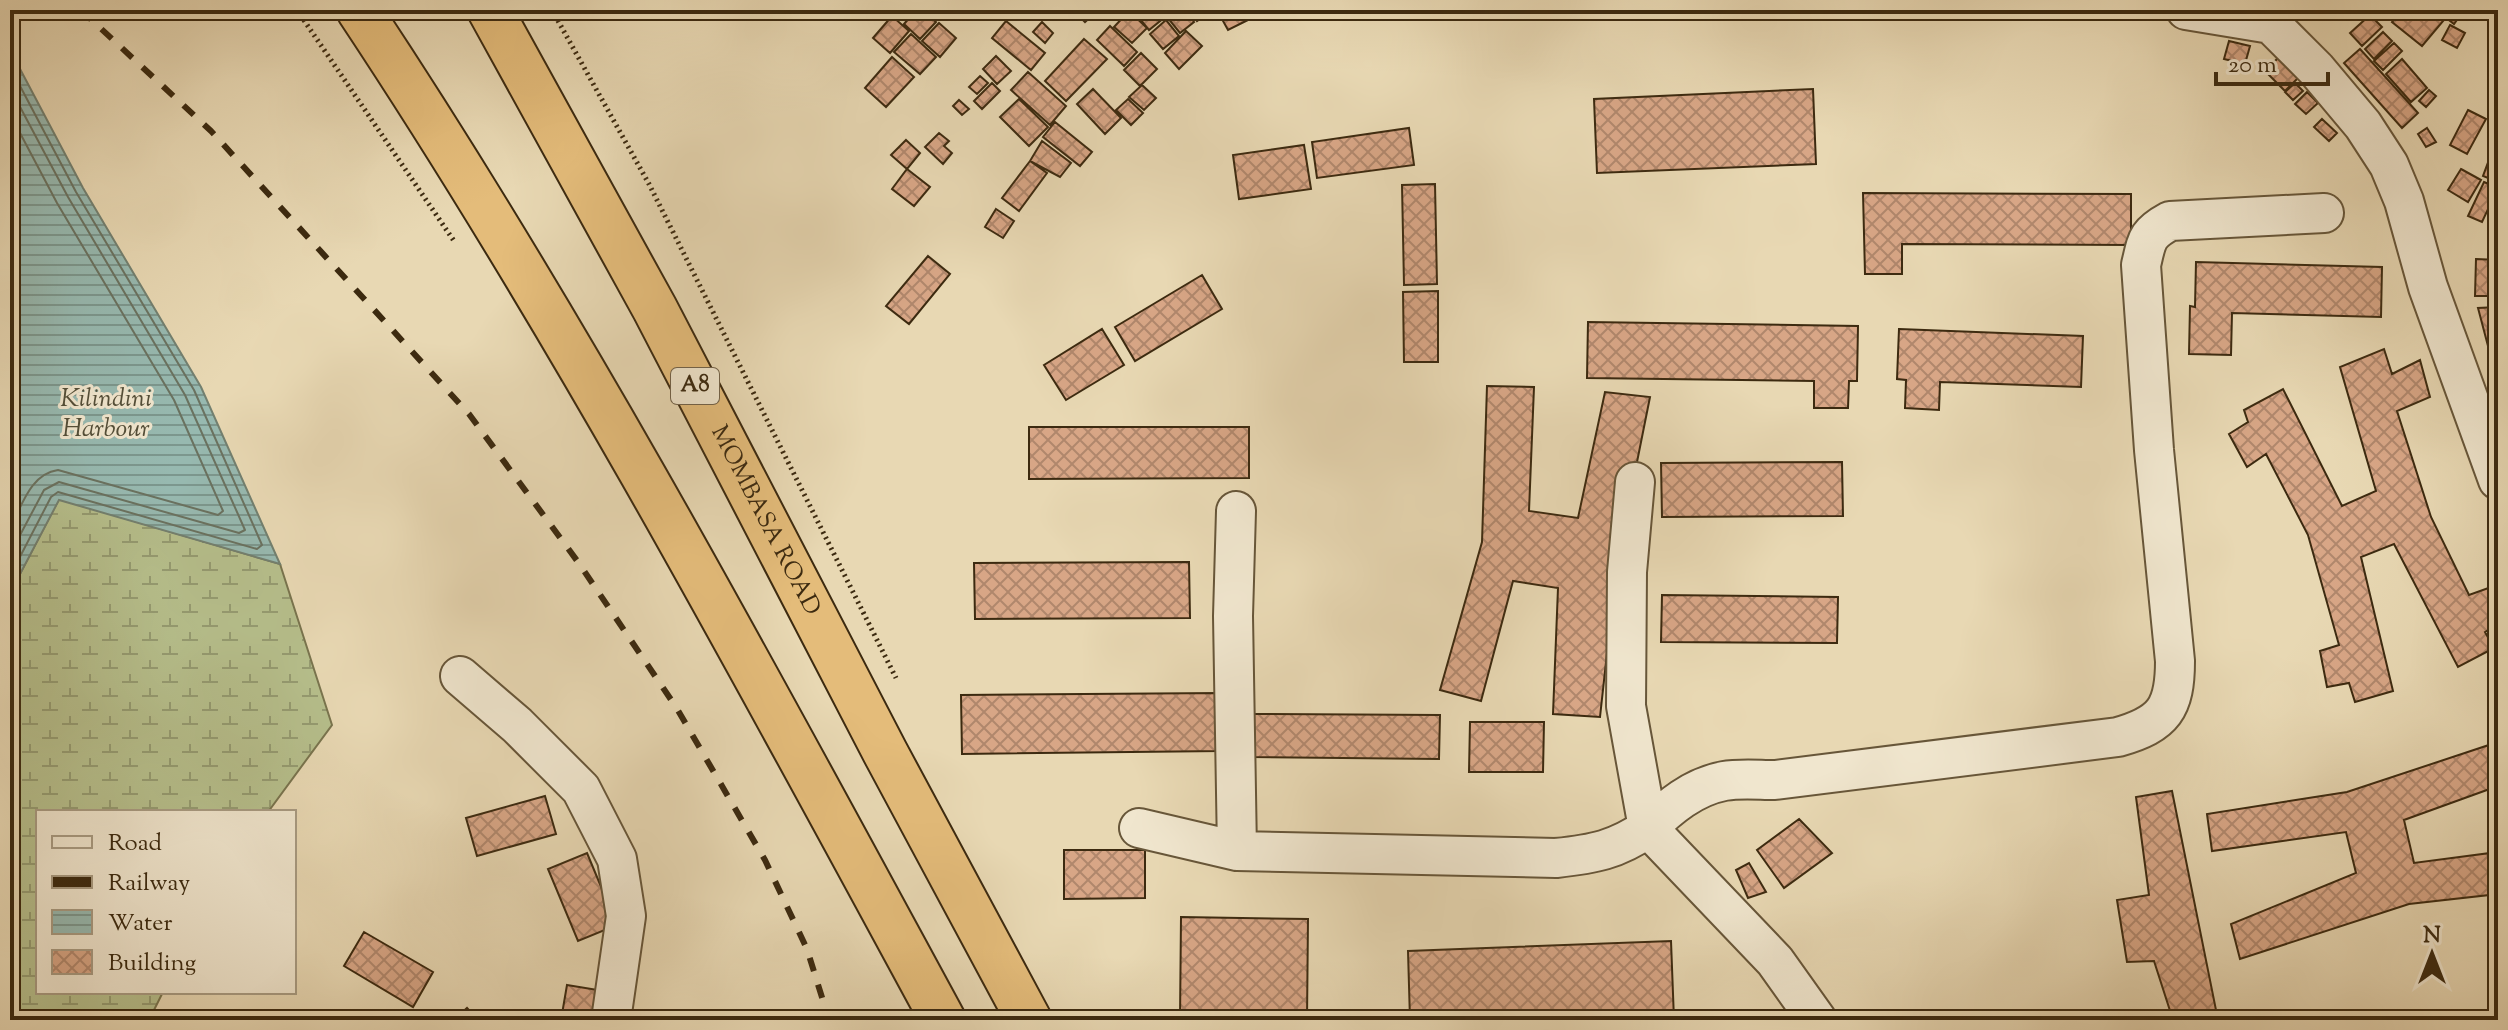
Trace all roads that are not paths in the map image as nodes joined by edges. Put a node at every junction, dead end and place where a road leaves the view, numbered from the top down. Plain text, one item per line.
1 (359, 10) edge
2 (2186, 10) edge
3 (494, 16) edge
4 (2270, 17) edge
5 (2324, 213) dead end
6 (2498, 480) edge
7 (1635, 482) dead end
8 (1236, 511) dead end
9 (460, 676) dead end
10 (1139, 828) dead end
11 (1648, 828) junction
12 (1237, 851) junction
13 (611, 1020) edge
14 (943, 1020) edge
15 (1029, 1020) edge
16 (1817, 1020) edge

1 - 14 highway
2 - 4 street
3 - 15 highway, MOMBASA ROAD / A8
4 - 6 street
5 - 11 street
7 - 11 street
8 - 12 street
9 - 13 street
10 - 12 street
11 - 12 street
11 - 16 street

